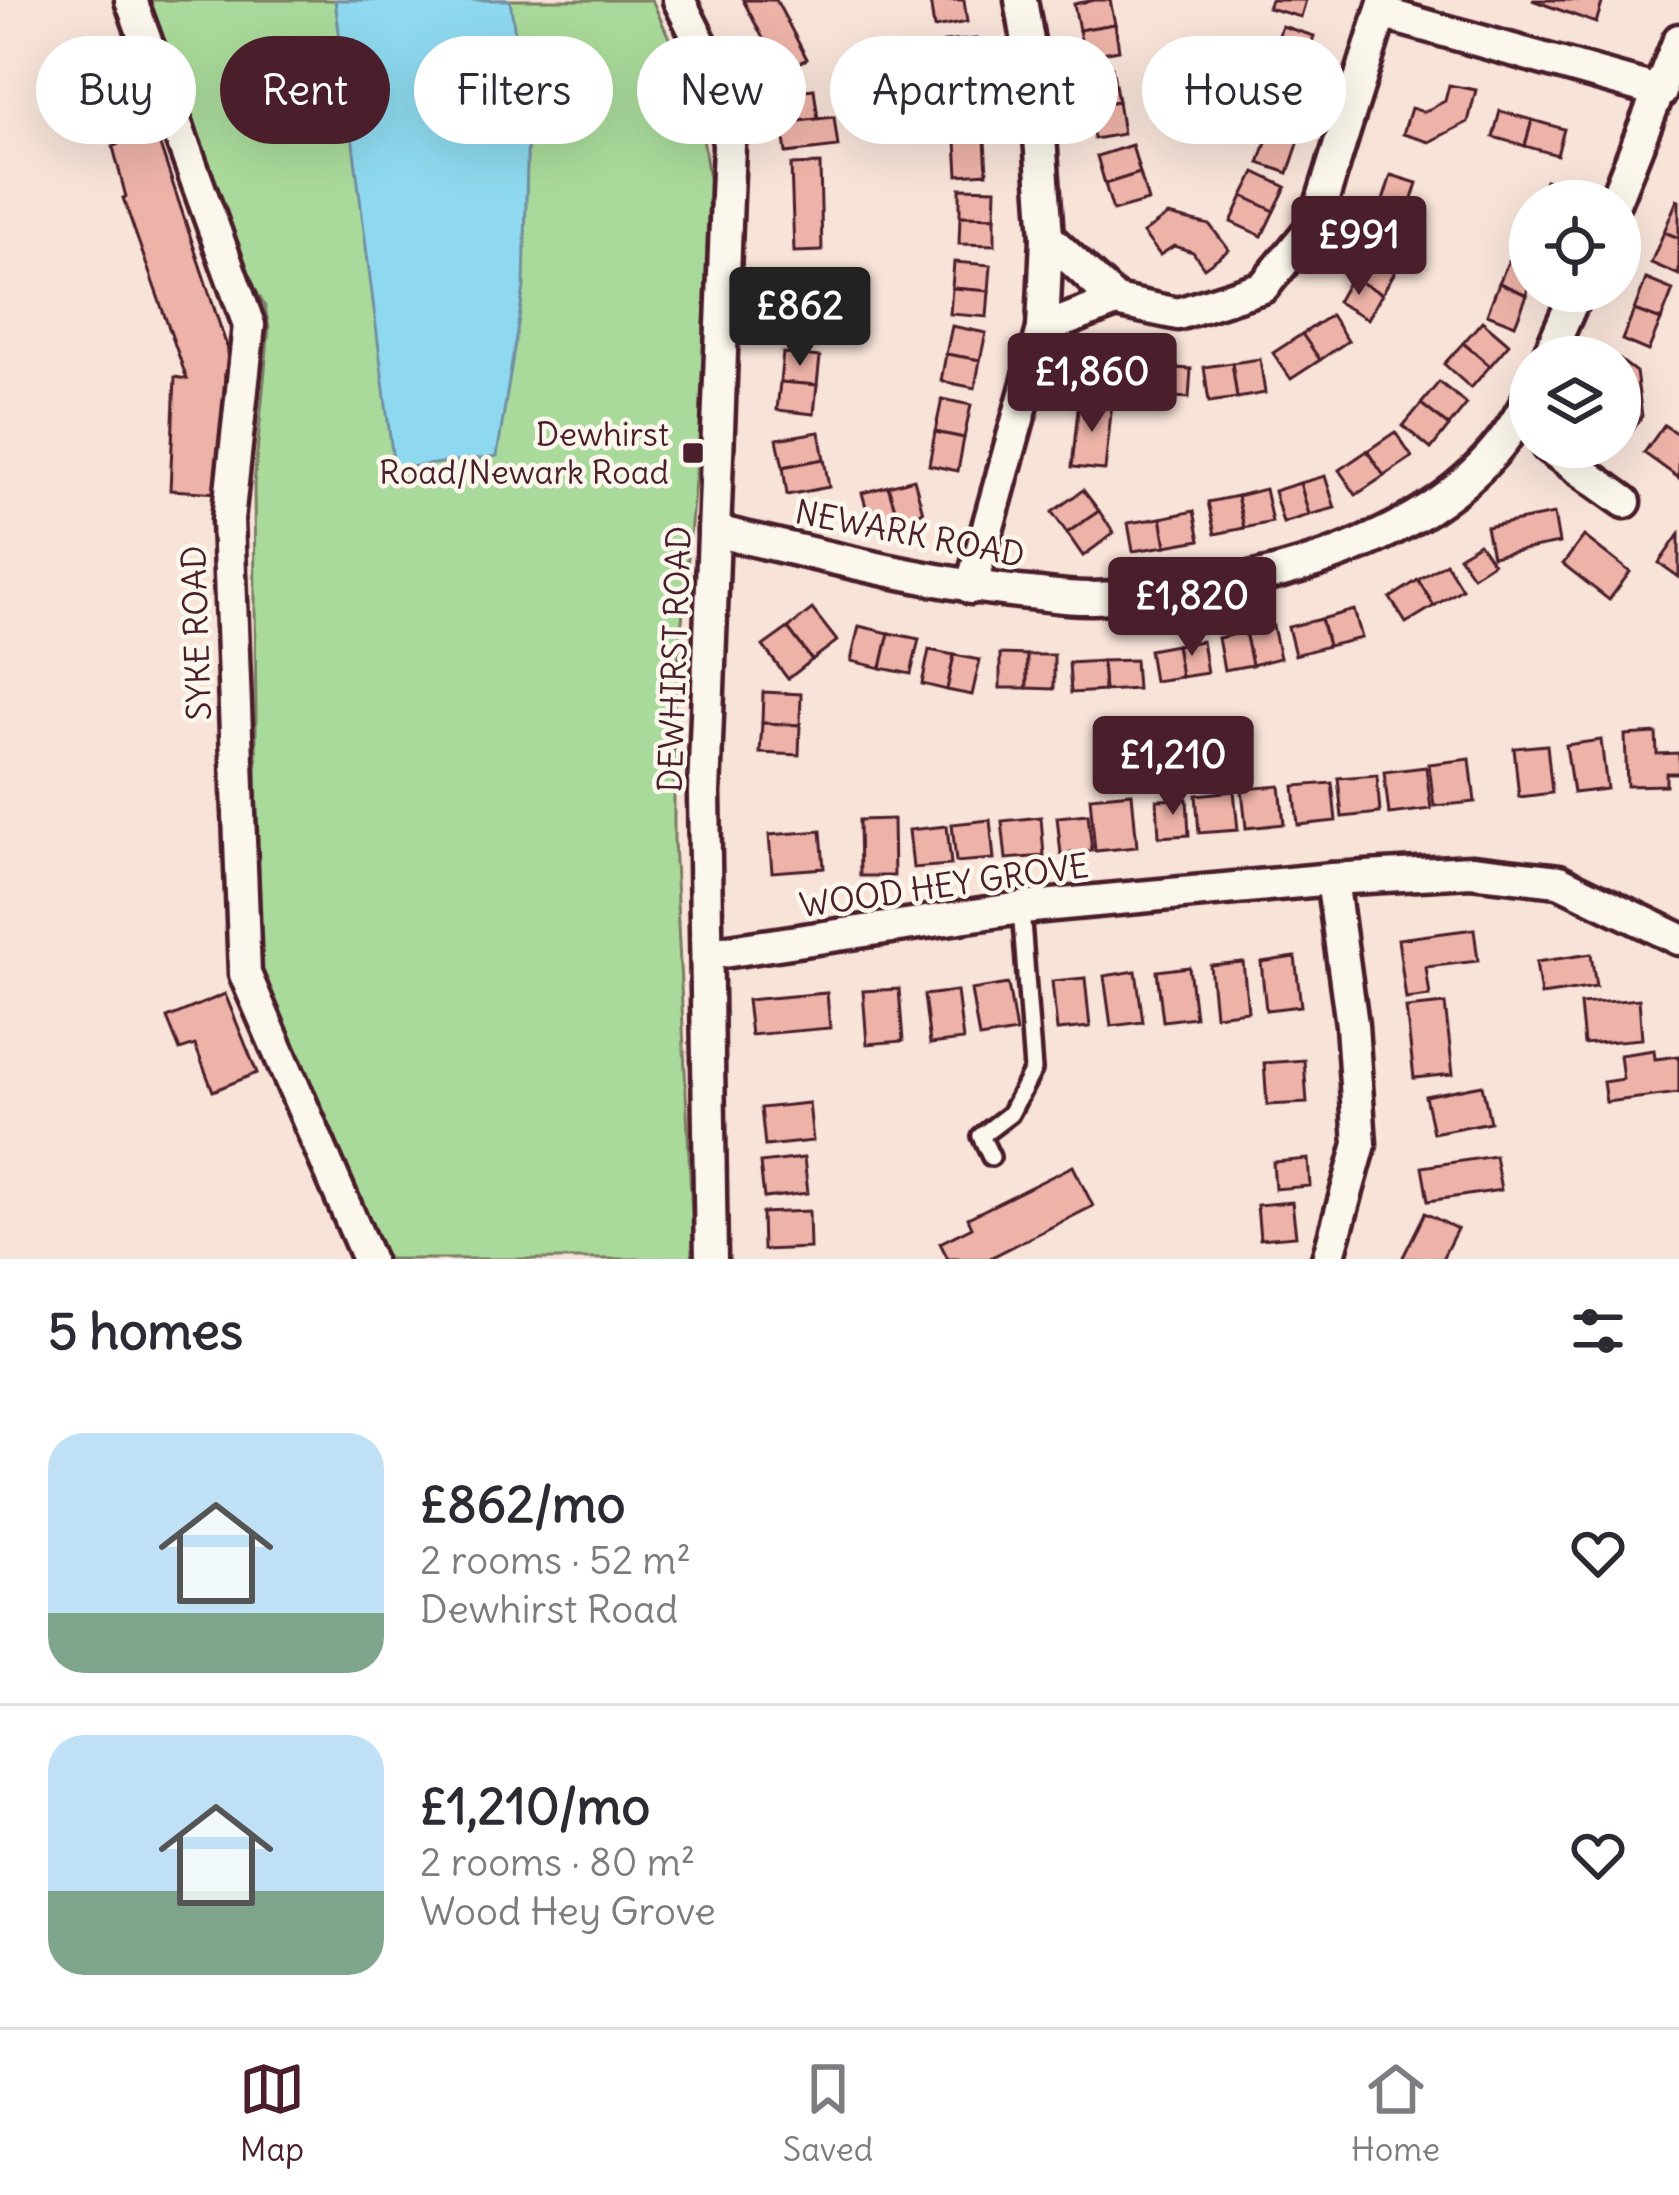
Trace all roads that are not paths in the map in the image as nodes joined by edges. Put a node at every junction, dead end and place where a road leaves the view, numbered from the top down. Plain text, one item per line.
1 (130, 0) edge
2 (679, 0) edge
3 (1021, 0) edge
4 (1383, 6) edge
5 (1679, 40) edge
6 (1661, 92) junction
7 (1624, 180) edge
8 (1047, 237) junction
9 (1116, 301) junction
10 (1043, 329) junction
11 (1509, 436) edge
12 (1577, 468) edge
13 (1625, 502) dead end
14 (715, 531) junction
15 (971, 588) junction
16 (1332, 879) junction
17 (1021, 908) junction
18 (1679, 938) edge
19 (709, 954) junction
20 (991, 1157) dead end
21 (368, 1259) edge
22 (711, 1259) edge
23 (1328, 1259) edge

1 - 21 street, SYKE ROAD
2 - 14 street, DEWHIRST ROAD
3 - 8 street
4 - 6 street
4 - 9 street
5 - 6 street
6 - 7 street
8 - 9 street
8 - 10 street
9 - 10 street
10 - 15 street
11 - 15 street, NEWARK ROAD
12 - 13 street
14 - 15 street, NEWARK ROAD
14 - 19 street, DEWHIRST ROAD
16 - 17 street, WOOD HEY GROVE
16 - 18 street, WOOD HEY GROVE
16 - 23 street
17 - 19 street, WOOD HEY GROVE
17 - 20 lane
19 - 22 street, DEWHIRST ROAD

